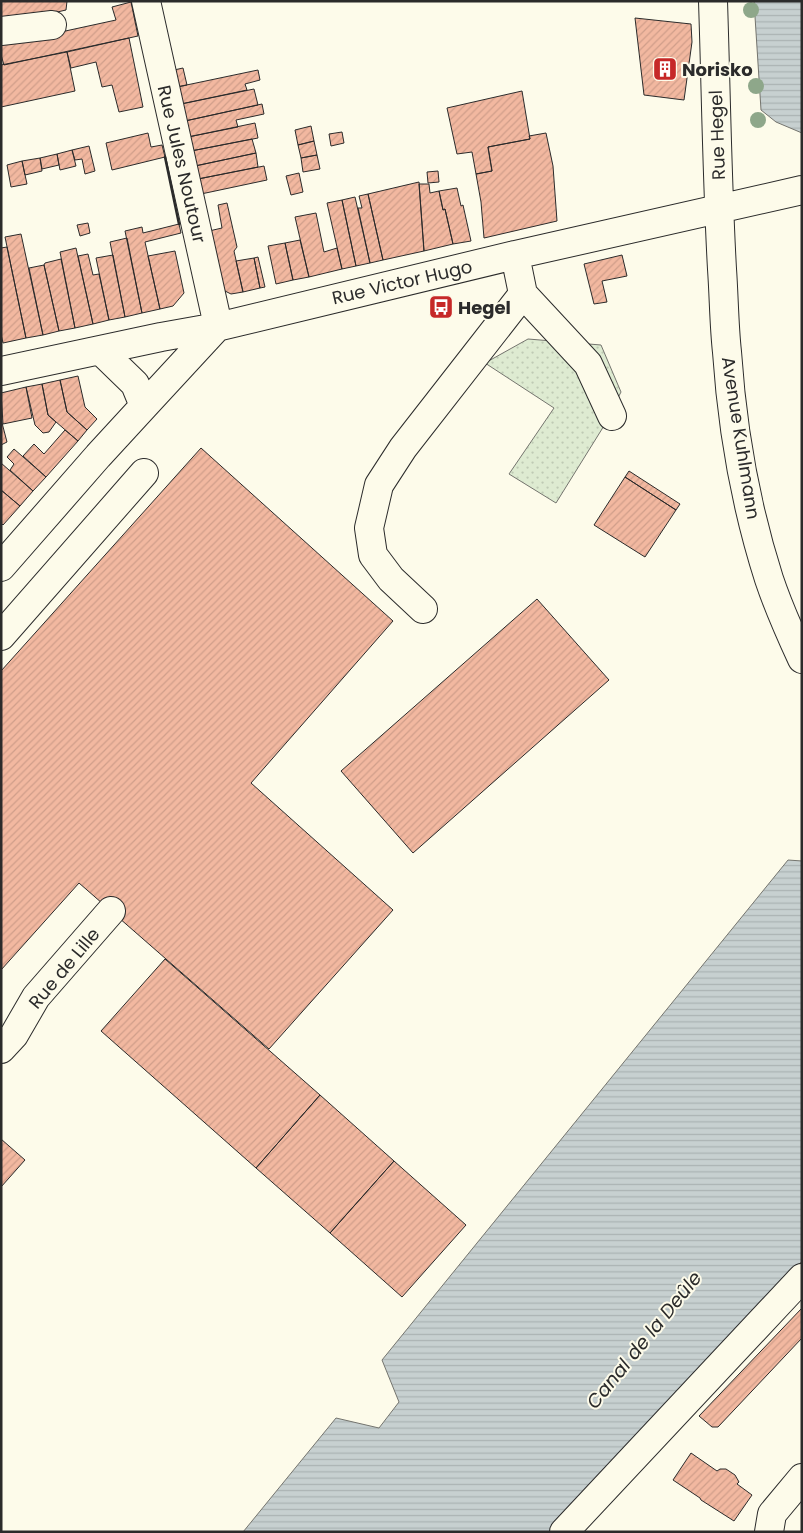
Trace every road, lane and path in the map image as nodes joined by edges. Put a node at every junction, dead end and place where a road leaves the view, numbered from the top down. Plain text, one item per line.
1 (146, 1) edge
2 (713, 1) edge
3 (52, 25) dead end
4 (1, 31) edge
5 (802, 190) edge
6 (719, 210) junction
7 (515, 255) junction
8 (523, 294) junction
9 (217, 327) junction
10 (100, 350) junction
11 (1, 371) edge
12 (144, 406) junction
13 (612, 416) dead end
14 (144, 473) dead end
15 (1, 567) edge
16 (423, 609) dead end
17 (1, 636) edge
18 (802, 659) edge
19 (111, 911) dead end
20 (1, 1049) edge
21 (802, 1278) edge
22 (802, 1478) edge
23 (564, 1532) edge
24 (768, 1532) edge

1 - 9 street, Rue Jules Noutour
2 - 6 street, Rue Hegel
3 - 4 street
5 - 6 street, Rue Victor Hugo
6 - 7 street, Rue Victor Hugo
6 - 18 street, Avenue Kuhlmann
7 - 8 street
7 - 9 street, Rue Victor Hugo
8 - 13 street
8 - 16 street
9 - 10 street, Rue Victor Hugo
9 - 12 street
10 - 11 street, Rue Victor Hugo
10 - 12 street
12 - 15 street
14 - 17 street
19 - 20 street, Rue de Lille
21 - 23 street
22 - 24 street

